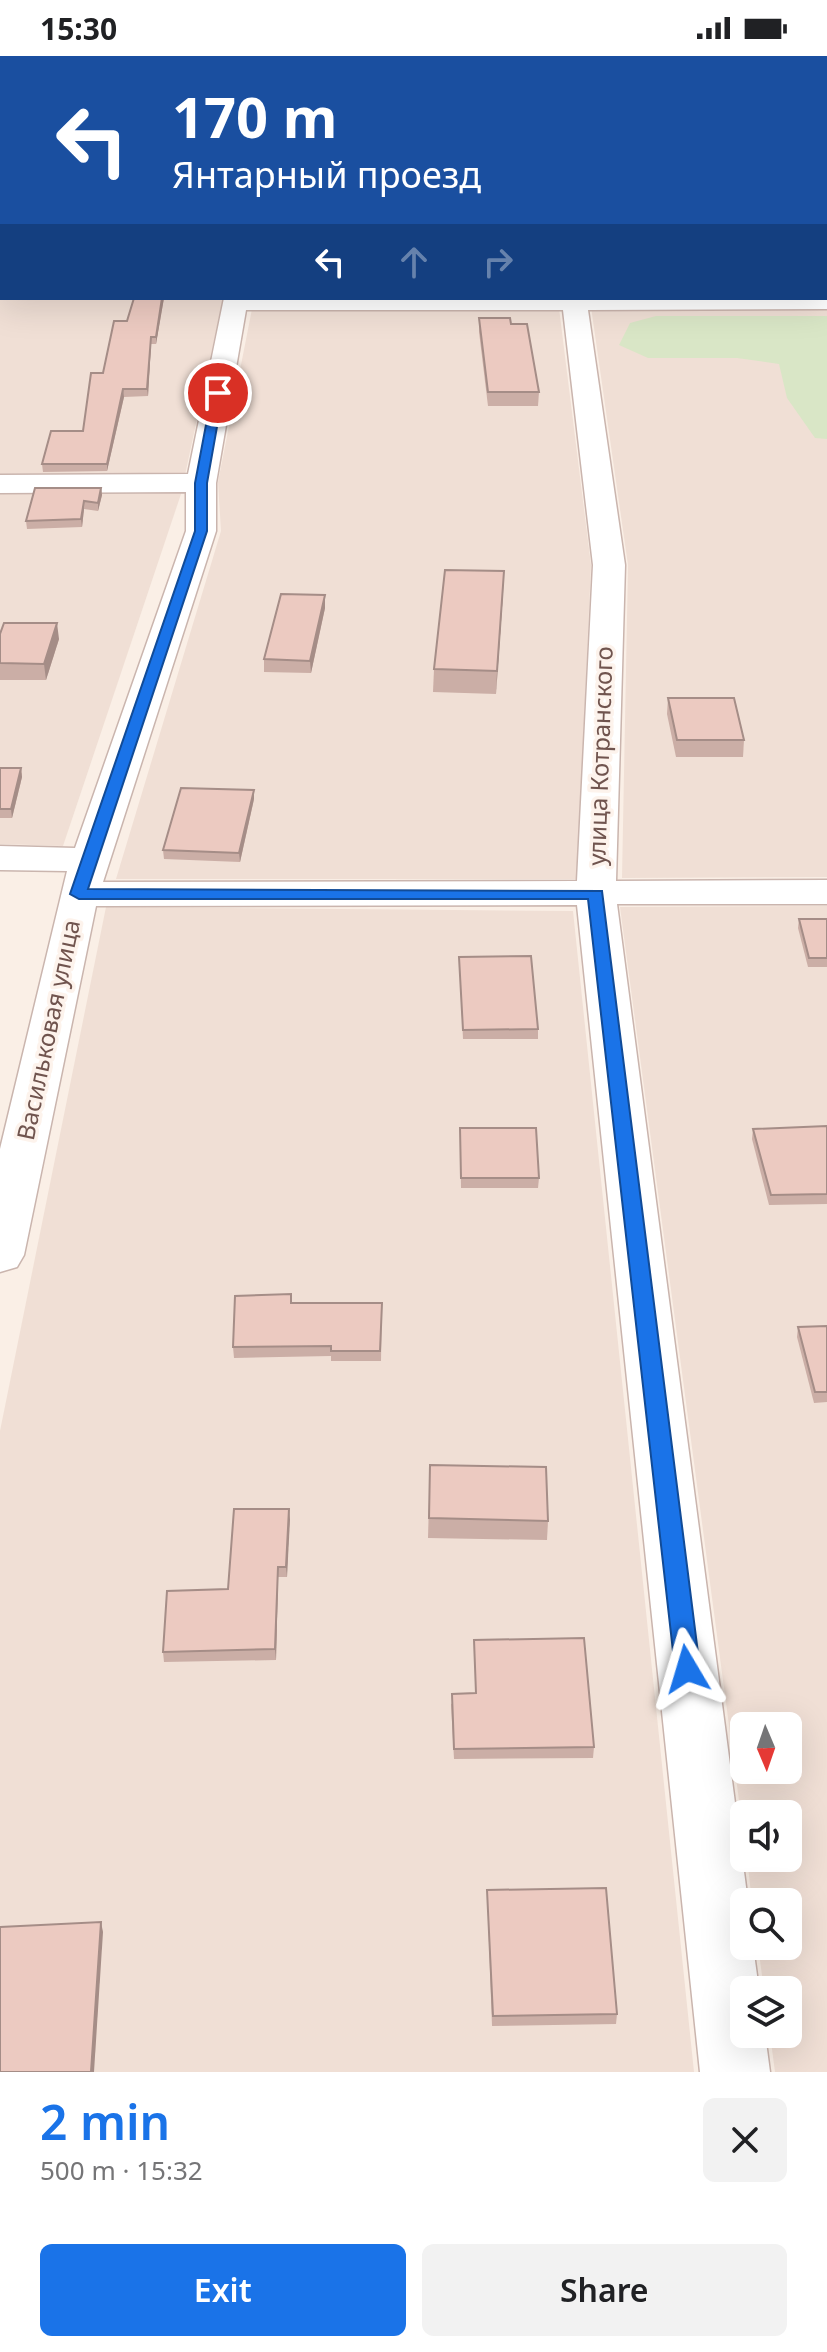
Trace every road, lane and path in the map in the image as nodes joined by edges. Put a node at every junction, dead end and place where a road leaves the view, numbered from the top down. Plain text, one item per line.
1 (235, 300) edge
2 (575, 300) edge
3 (827, 302) edge
4 (201, 483) junction
5 (0, 484) edge
6 (0, 858) edge
7 (84, 877) junction
8 (827, 892) edge
9 (596, 894) junction
10 (0, 1255) edge
11 (735, 2072) edge

1 - 2 street
1 - 4 street, Васильковая улица
2 - 3 street
2 - 9 street, улица Котранского
4 - 5 street
4 - 7 street, Васильковая улица
6 - 7 street
7 - 9 street
7 - 10 street, Васильковая улица
8 - 9 street
9 - 11 street, улица Котранского

